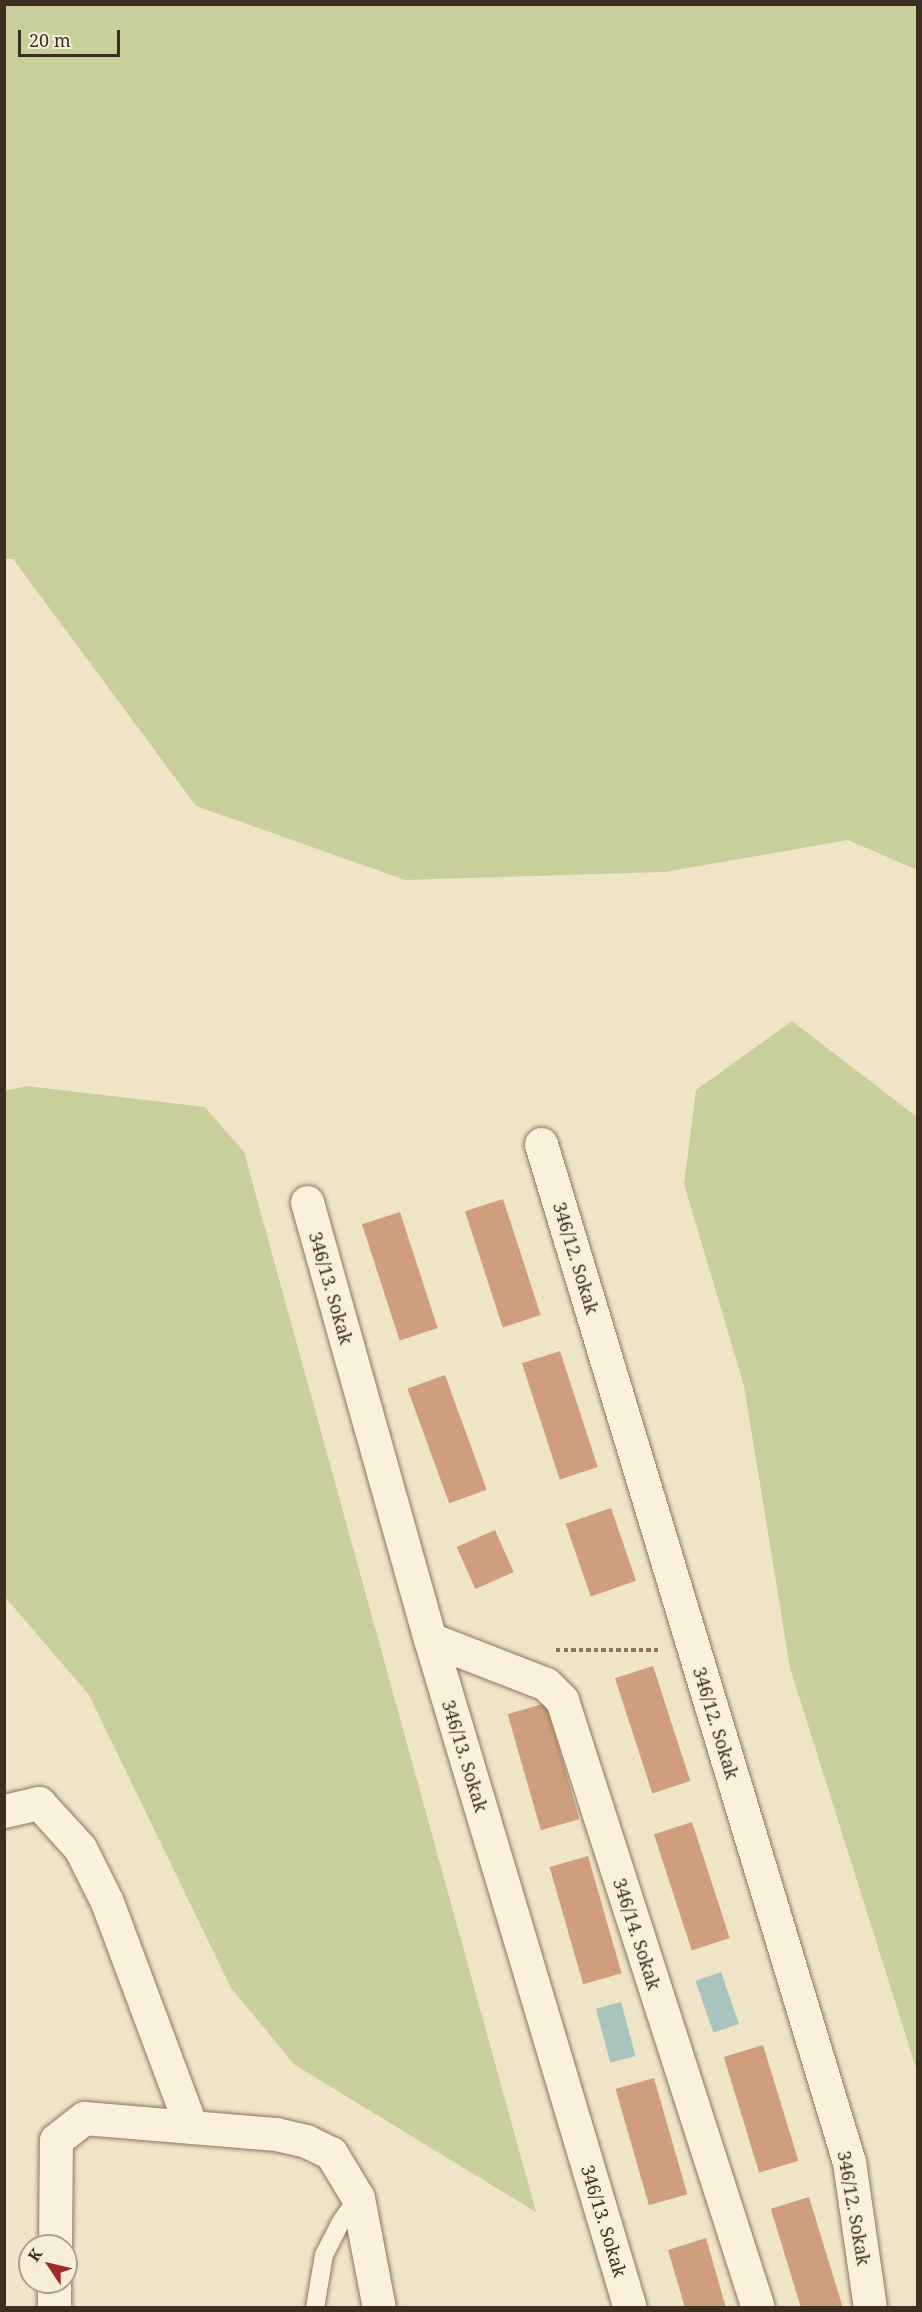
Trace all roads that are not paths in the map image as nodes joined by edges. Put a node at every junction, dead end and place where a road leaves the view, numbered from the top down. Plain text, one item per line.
1 (541, 1144) dead end
2 (307, 1202) dead end
3 (430, 1639) junction
4 (4, 1811) edge
5 (191, 2127) junction
6 (358, 2198) junction
7 (54, 2234) edge
8 (315, 2307) edge
9 (379, 2307) edge
10 (630, 2307) edge
11 (758, 2307) edge
12 (870, 2307) edge

1 - 12 street, 346/12. Sokak
2 - 3 street, 346/13. Sokak
3 - 10 street, 346/13. Sokak
3 - 11 street, 346/14. Sokak
4 - 5 street
5 - 6 street
5 - 7 street
6 - 8 lane
6 - 9 street

